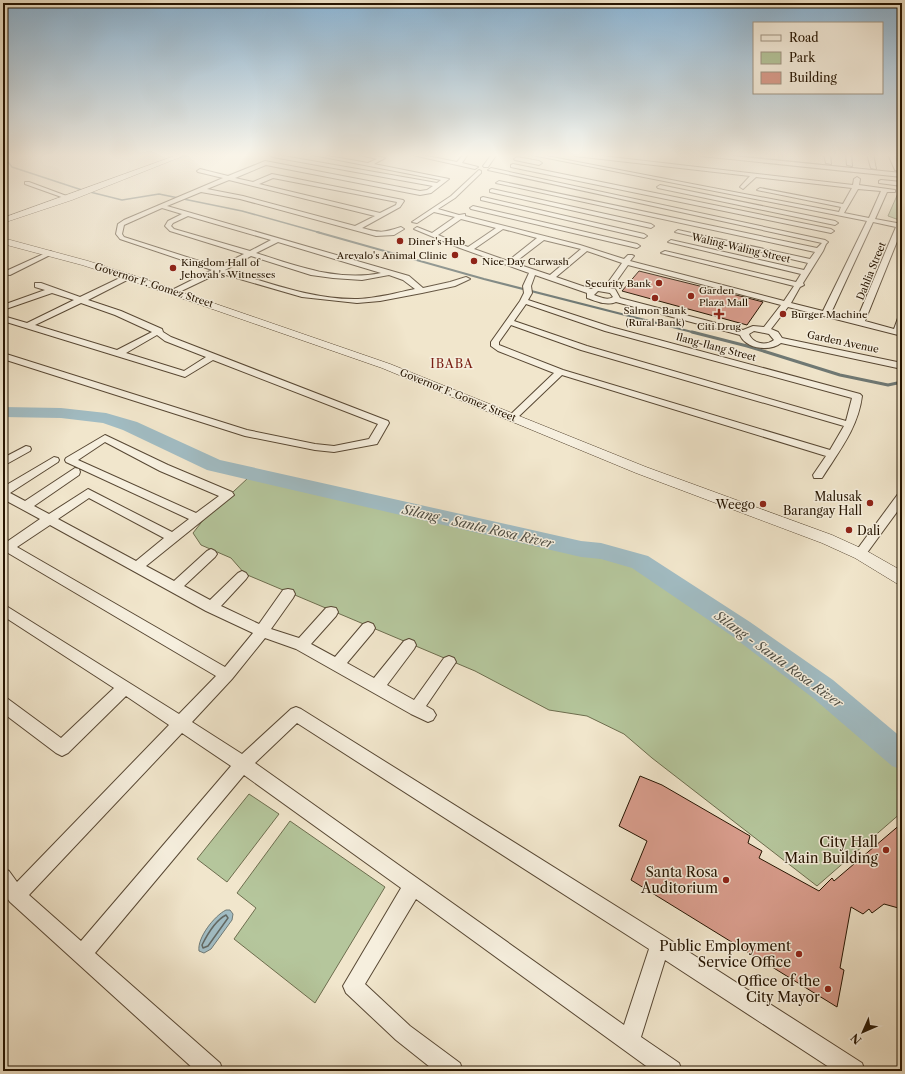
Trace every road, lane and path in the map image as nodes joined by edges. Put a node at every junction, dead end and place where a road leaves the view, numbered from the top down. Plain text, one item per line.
1 (51, 204) edge
2 (166, 204) edge
3 (268, 204) edge
4 (336, 204) edge
5 (399, 204) edge
6 (442, 204) edge
7 (477, 204) edge
8 (505, 204) edge
9 (552, 204) edge
10 (596, 204) edge
11 (649, 204) edge
12 (694, 204) edge
13 (700, 204) edge
14 (743, 204) edge
15 (789, 204) edge
16 (836, 204) edge
17 (878, 204) edge
18 (161, 206) junction
19 (845, 206) joint
20 (473, 208) junction
21 (433, 210) junction
22 (686, 212) junction
23 (187, 214) junction
24 (840, 214) junction
25 (381, 215) junction
26 (461, 217) junction
27 (658, 217) junction
28 (871, 220) junction
29 (3, 221) edge
30 (684, 223) junction
31 (835, 223) junction
32 (416, 225) junction
33 (651, 226) junction
34 (901, 226) edge
35 (502, 227) junction
36 (357, 228) junction
37 (401, 229) junction
38 (831, 231) junction
39 (678, 232) junction
40 (433, 235) junction
41 (644, 236) junction
42 (543, 237) junction
43 (277, 240) junction
44 (3, 241) edge
45 (671, 242) junction
46 (825, 242) junction
47 (637, 246) junction
48 (586, 248) junction
49 (469, 249) junction
50 (820, 251) junction
51 (50, 253) junction
52 (249, 254) junction
53 (626, 262) junction
54 (813, 262) junction
55 (509, 263) junction
56 (218, 270) junction
57 (3, 272) edge
58 (533, 272) junction
59 (390, 273) junction
60 (807, 273) junction
61 (129, 277) junction
62 (551, 278) junction
63 (466, 279) dead end
64 (38, 285) dead end
65 (800, 285) junction
66 (607, 289) junction
67 (52, 290) junction
68 (422, 291) junction
69 (175, 292) junction
70 (591, 292) junction
71 (527, 293) junction
72 (615, 299) junction
73 (79, 300) junction
74 (786, 304) junction
75 (3, 308) edge
76 (826, 314) junction
77 (3, 318) edge
78 (902, 318) edge
79 (509, 322) junction
80 (860, 323) junction
81 (26, 326) junction
82 (766, 330) junction
83 (159, 331) junction
84 (744, 333) junction
85 (900, 333) edge
86 (779, 340) junction
87 (119, 353) junction
88 (3, 356) edge
89 (213, 356) junction
90 (902, 366) edge
91 (560, 372) junction
92 (513, 417) junction
93 (850, 425) junction
94 (26, 450) dead end
95 (832, 454) junction
96 (54, 460) dead end
97 (3, 464) edge
98 (75, 472) dead end
99 (818, 475) dead end
100 (3, 493) edge
101 (902, 497) edge
102 (25, 506) junction
103 (49, 518) junction
104 (198, 519) junction
105 (172, 537) junction
106 (6, 546) edge
107 (210, 554) dead end
108 (860, 554) junction
109 (138, 566) junction
110 (242, 576) dead end
111 (902, 579) edge
112 (175, 587) junction
113 (288, 594) dead end
114 (211, 607) junction
115 (3, 609) edge
116 (331, 612) dead end
117 (368, 628) dead end
118 (262, 631) junction
119 (301, 645) junction
120 (408, 645) dead end
121 (449, 662) dead end
122 (337, 665) junction
123 (227, 675) junction
124 (376, 687) junction
125 (124, 688) junction
126 (3, 704) edge
127 (181, 724) junction
128 (243, 764) junction
129 (3, 878) edge
130 (413, 886) junction
131 (16, 896) junction
132 (660, 945) junction
133 (82, 954) junction
134 (629, 1042) junction
135 (212, 1071) edge
136 (452, 1071) edge
137 (671, 1071) edge
138 (854, 1071) edge

1 - 29 street
2 - 18 street
3 - 36 street
4 - 25 street
5 - 25 street
6 - 21 street
7 - 20 street
8 - 41 street
9 - 33 street
10 - 27 street
11 - 22 street
12 - 22 street
13 - 38 street
14 - 31 street
15 - 24 street
16 - 19 street
17 - 28 street
18 - 23 street
18 - 56 street
19 - 24 street
20 - 26 street
20 - 47 street
21 - 26 street
21 - 32 street
22 - 46 street
23 - 43 street
23 - 52 street
24 - 28 street
24 - 31 street
25 - 36 street
26 - 35 street
26 - 40 street
27 - 30 street
27 - 33 street
28 - 34 street
28 - 76 street
30 - 39 street
30 - 50 street
31 - 38 street
32 - 37 street
32 - 37 street
32 - 40 street
33 - 41 street
34 - 80 street, Dahlia Street
35 - 42 street
35 - 49 street
36 - 37 street
38 - 46 street
39 - 45 street
39 - 54 street
40 - 49 street
41 - 47 street
42 - 48 street
42 - 55 street
43 - 52 street
43 - 59 street
44 - 51 street, Governor F. Gomez Street
45 - 60 street, Waling-Waling Street
45 - 65 street
46 - 50 street
47 - 53 street
48 - 53 street
48 - 62 street
49 - 55 street
50 - 54 street
51 - 57 street
51 - 61 street, Governor F. Gomez Street
52 - 56 street
52 - 59 street
53 - 66 street
53 - 74 street
54 - 60 street
55 - 58 street
56 - 68 street
56 - 69 street
58 - 62 street
58 - 71 street
59 - 68 street
60 - 65 street
61 - 69 street, Governor F. Gomez Street
61 - 73 street
62 - 70 street
63 - 68 street
64 - 67 street
65 - 74 street
66 - 70 street
66 - 72 street
67 - 73 street
67 - 75 street
69 - 92 street, Governor F. Gomez Street
70 - 72 street
71 - 79 street
71 - 93 street, Ilang-Ilang Street
72 - 84 street
73 - 81 street
73 - 83 street
74 - 76 street
74 - 82 street
76 - 80 street
77 - 81 street
78 - 85 street
79 - 91 street
79 - 93 street
80 - 85 street
81 - 87 street
82 - 84 street
82 - 86 street
83 - 87 street
83 - 89 street
84 - 86 street
86 - 90 street, Garden Avenue
87 - 89 street
88 - 89 street
91 - 92 street
91 - 95 street
92 - 108 street, Governor F. Gomez Street
93 - 95 street
94 - 97 street
95 - 99 street
96 - 100 street
98 - 102 street
100 - 102 street
101 - 108 street
102 - 103 street
103 - 105 street
103 - 106 street
103 - 109 street
104 - 104 street
104 - 105 street
105 - 109 street
106 - 123 street
107 - 112 street
108 - 111 street, Governor F. Gomez Street
109 - 112 street
110 - 114 street
112 - 114 street
113 - 118 street
114 - 118 street
115 - 125 street
116 - 119 street
117 - 122 street
118 - 119 street
118 - 123 street
119 - 122 street
120 - 124 street
121 - 124 street
122 - 124 street
123 - 127 street
125 - 126 street
125 - 127 street
127 - 128 street
127 - 131 street
128 - 130 street
128 - 132 street
128 - 133 street
129 - 131 street
130 - 134 street
130 - 136 street
131 - 133 street
132 - 134 street
132 - 138 street
133 - 135 street
134 - 137 street

